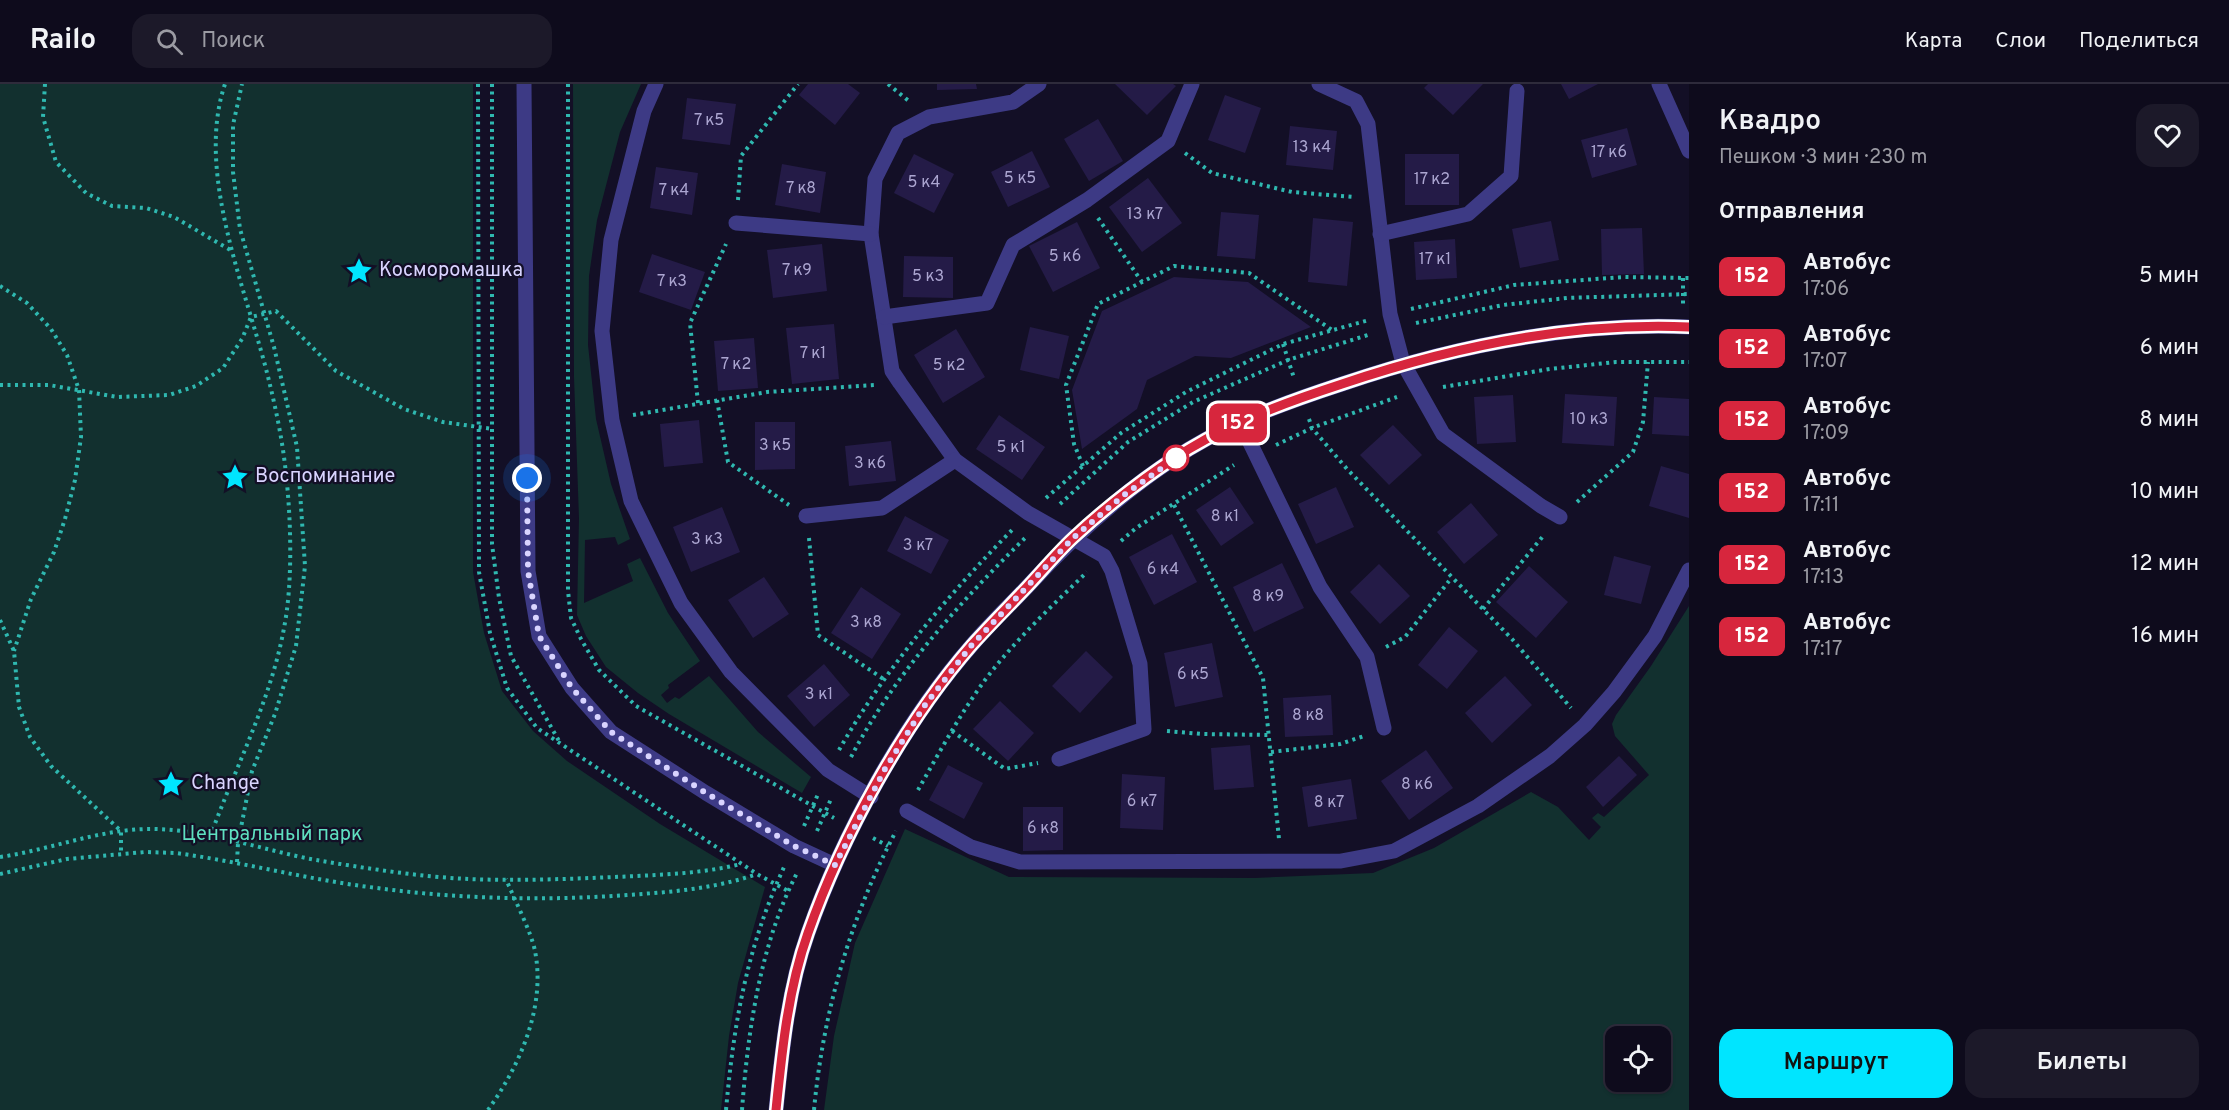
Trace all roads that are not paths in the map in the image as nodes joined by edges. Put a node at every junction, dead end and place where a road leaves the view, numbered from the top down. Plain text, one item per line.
1 (524, 84) edge
2 (656, 84) edge
3 (1192, 84) edge
4 (1319, 84) edge
5 (1659, 84) edge
6 (1030, 87) edge
7 (1517, 91) dead end
8 (1689, 151) edge
9 (736, 224) road end
10 (871, 234) junction
11 (1380, 234) junction
12 (884, 317) junction
13 (1689, 327) edge
14 (1403, 363) junction
15 (1240, 422) junction
16 (955, 460) junction
17 (806, 516) road end
18 (1560, 517) road end
19 (1073, 538) junction
20 (1689, 570) edge
21 (1384, 728) road end
22 (1059, 759) road end
23 (871, 797) junction
24 (907, 811) dead end
25 (835, 865) junction
26 (776, 1110) edge

1 - 25 street
2 - 23 street
3 - 12 street
4 - 11 street
5 - 8 street
6 - 10 street
7 - 11 street
9 - 10 street
10 - 12 street
11 - 14 street
12 - 16 street
13 - 14 street
14 - 15 street
14 - 18 street
15 - 19 street
15 - 21 street
16 - 17 street
16 - 19 street
19 - 22 street
19 - 23 street
20 - 24 street
23 - 25 street
25 - 26 street

